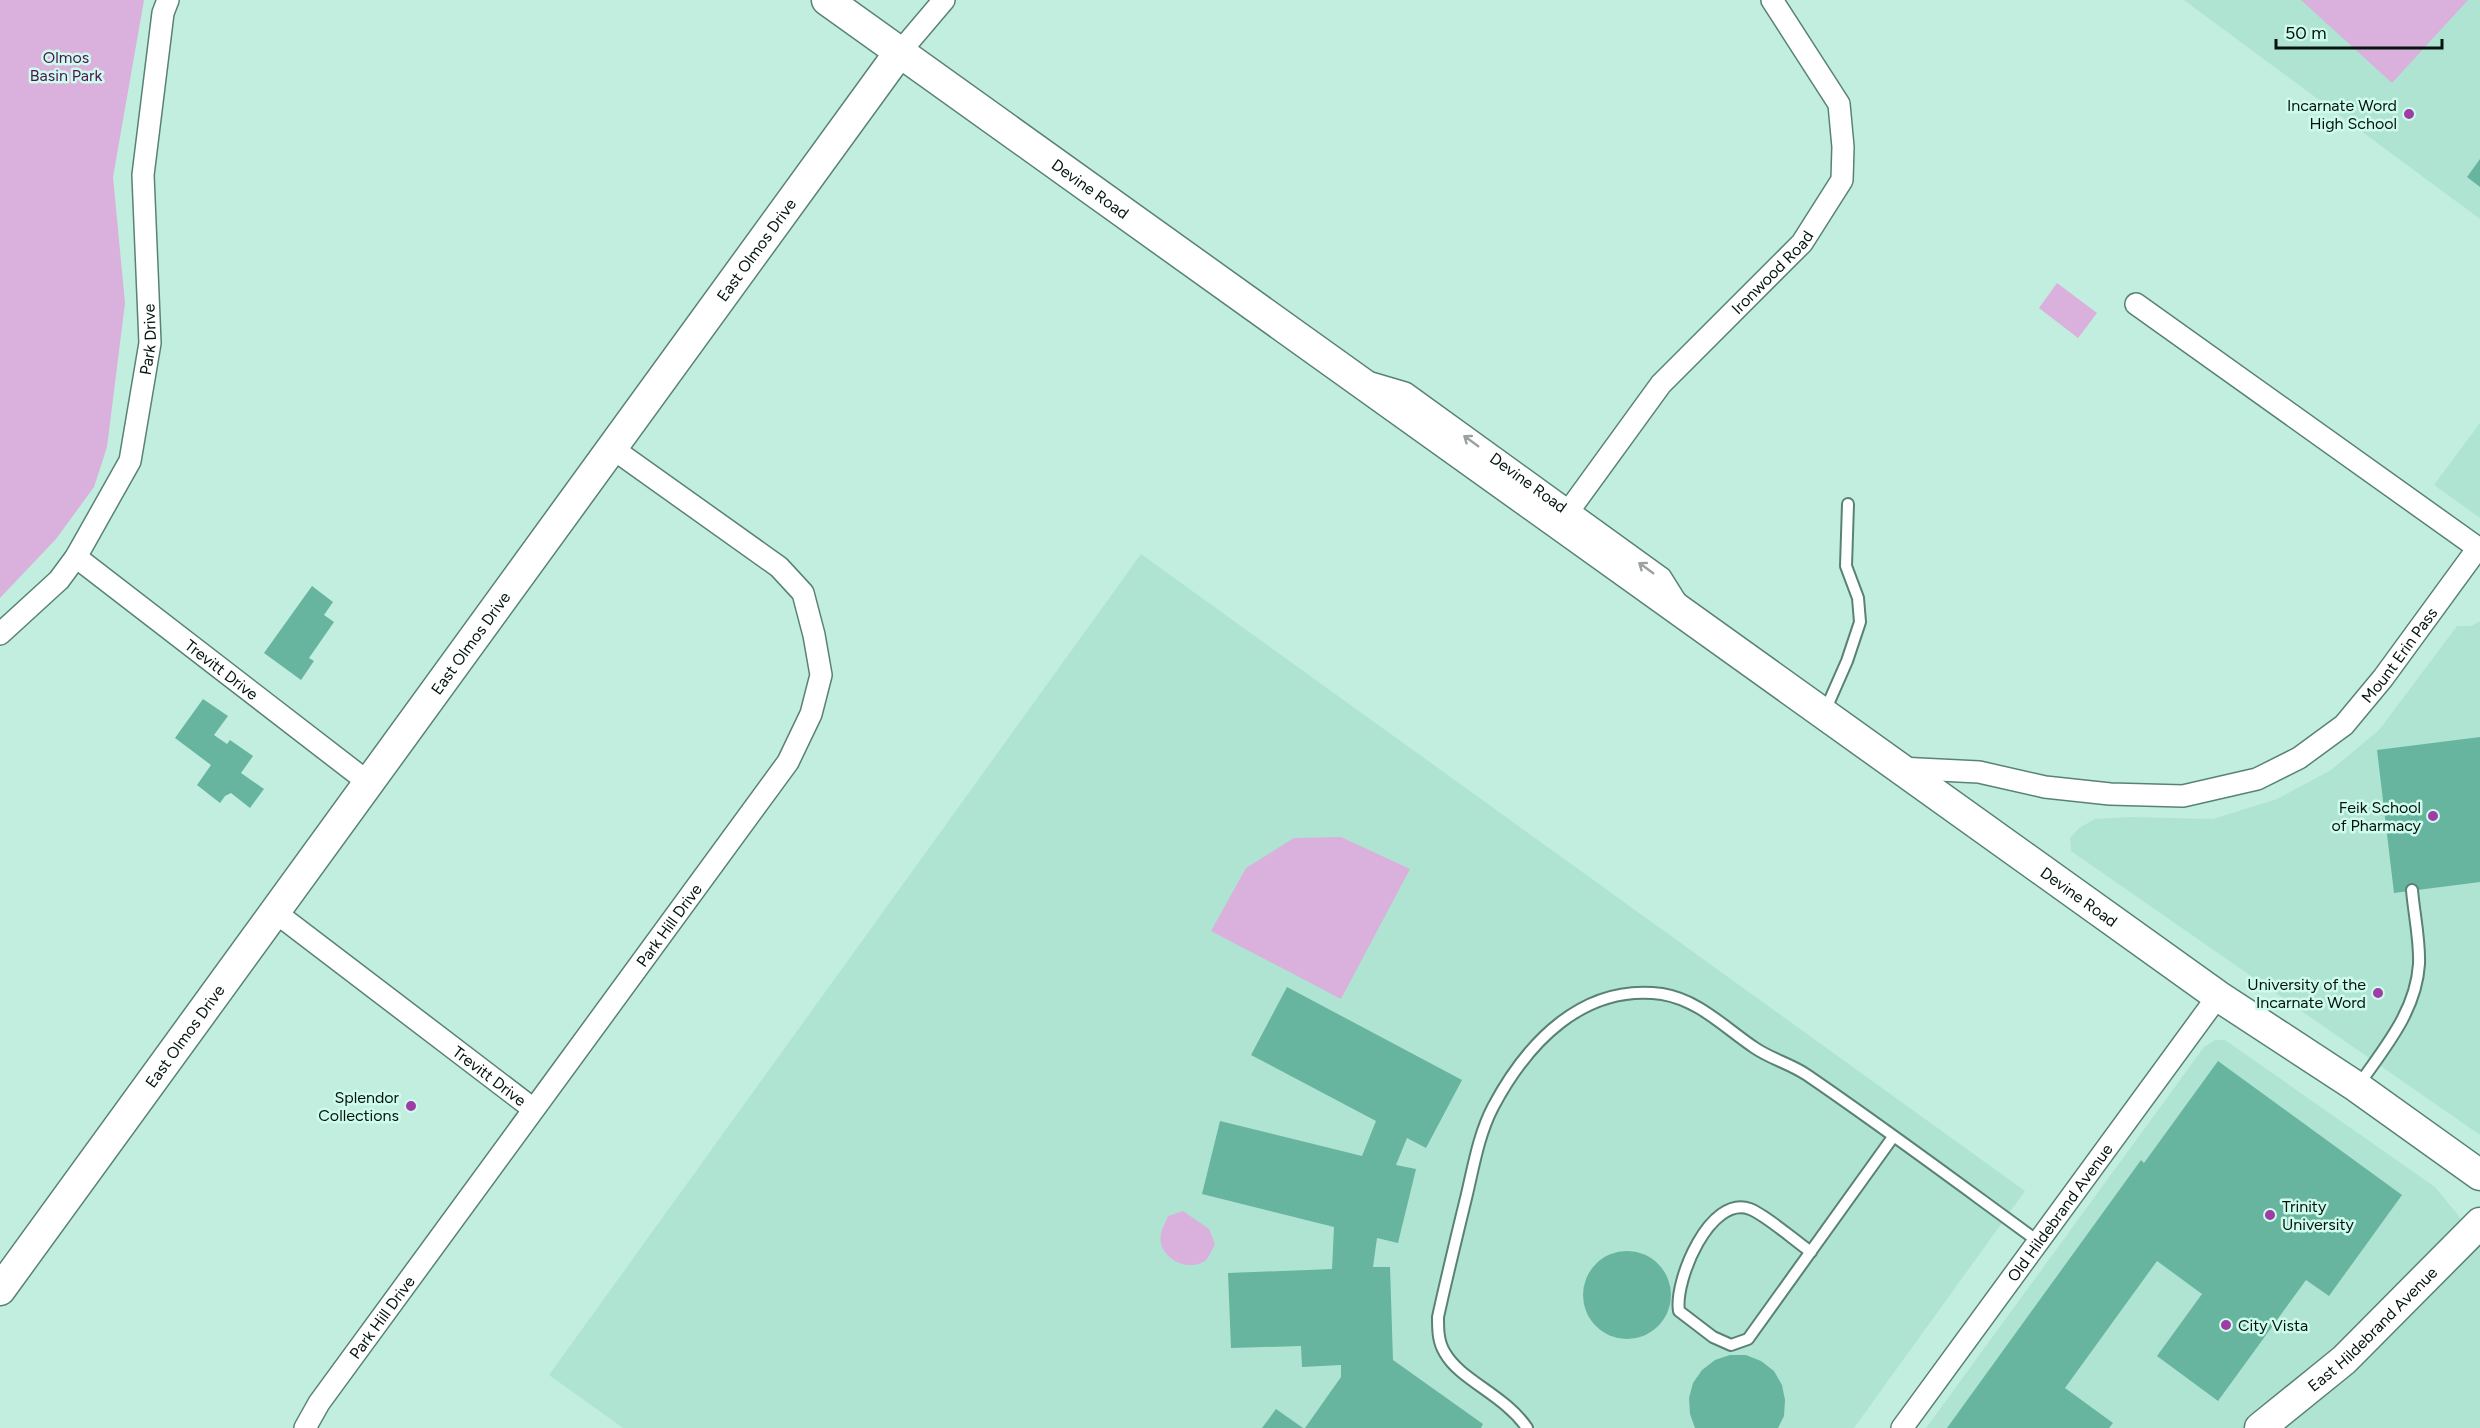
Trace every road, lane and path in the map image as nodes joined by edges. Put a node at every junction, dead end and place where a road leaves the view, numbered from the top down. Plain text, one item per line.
1 (168, 0) edge
2 (827, 0) edge
3 (944, 0) edge
4 (1772, 0) edge
5 (899, 53) junction
6 (2136, 303) dead end
7 (1354, 378) junction
8 (612, 448) junction
9 (1848, 504) dead end
10 (1568, 512) junction
11 (2479, 548) edge
12 (76, 557) junction
13 (1682, 613) junction
14 (0, 634) edge
15 (1824, 714) junction
16 (1899, 768) junction
17 (369, 783) junction
18 (2412, 890) dead end
19 (274, 912) junction
20 (2218, 996) junction
21 (2357, 1087) junction
22 (532, 1108) junction
23 (1893, 1137) junction
24 (2480, 1174) edge
25 (2480, 1223) edge
26 (2039, 1242) junction
27 (1811, 1252) junction
28 (0, 1290) edge
29 (305, 1428) edge
30 (1527, 1428) edge
31 (1902, 1428) edge
32 (2260, 1428) edge

1 - 12 street, Park Drive
2 - 5 street, Devine Road
3 - 5 street, East Olmos Drive
4 - 10 street, Ironwood Road
5 - 7 street, Devine Road
5 - 8 street, East Olmos Drive
6 - 11 street, Mount Erin Pass
10 -> 7 street, Devine Road
7 - 13 street, Devine Road
8 - 17 street, East Olmos Drive
8 - 22 street, Park Hill Drive
9 - 15 lane
13 -> 10 street, Devine Road
11 - 16 street, Mount Erin Pass
12 - 14 street, Park Drive
12 - 17 street, Trevitt Drive
13 - 15 street, Devine Road
15 - 16 street, Devine Road
16 - 20 street, Devine Road
17 - 19 street, East Olmos Drive
18 - 21 lane
19 - 22 street, Trevitt Drive
19 - 28 street, East Olmos Drive
20 - 21 street, Devine Road
20 - 26 street, Old Hildebrand Avenue
21 - 24 street, Devine Road
22 - 29 street, Park Hill Drive
23 - 26 lane
23 - 27 lane
23 - 30 lane
25 - 32 street, East Hildebrand Avenue
26 - 31 street, Old Hildebrand Avenue
27 - 27 lane

